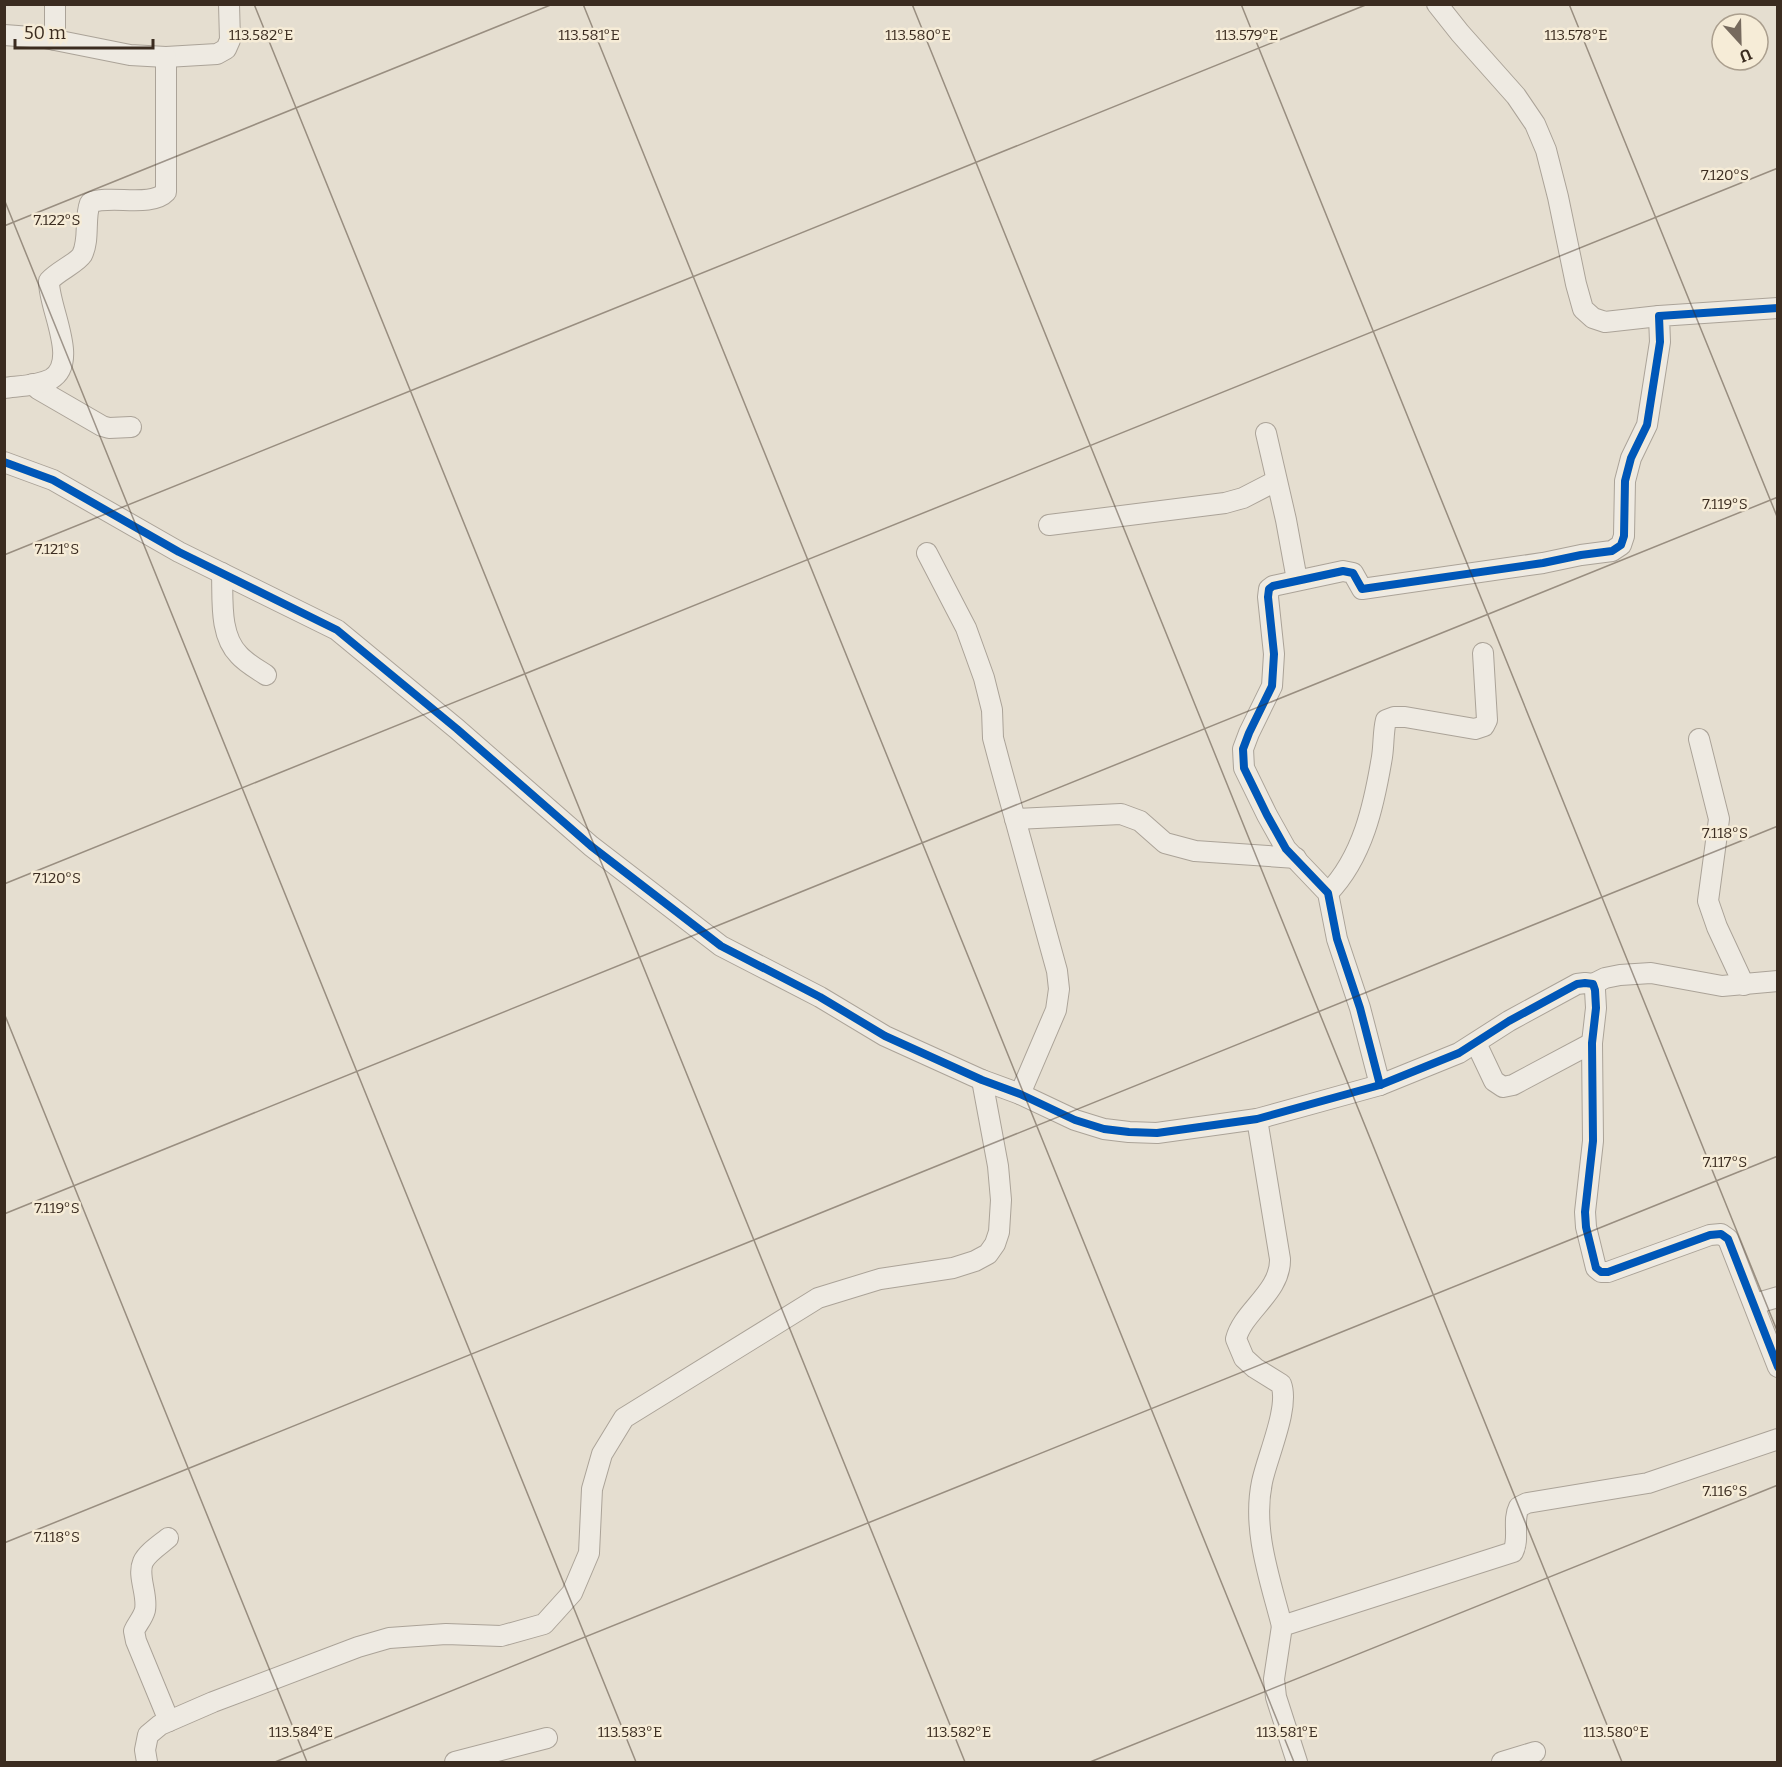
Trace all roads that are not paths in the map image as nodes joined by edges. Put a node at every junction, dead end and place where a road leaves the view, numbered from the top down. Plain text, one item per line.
1 (55, 4) edge
2 (230, 4) edge
3 (1437, 4) edge
4 (4, 35) edge
5 (55, 40) junction
6 (166, 57) junction
7 (1778, 308) edge
8 (1659, 316) junction
9 (33, 384) junction
10 (4, 388) edge
11 (131, 427) dead end
12 (1266, 433) dead end
13 (4, 462) edge
14 (1276, 481) junction
15 (1049, 525) dead end
16 (927, 553) dead end
17 (222, 573) junction
18 (1298, 580) junction
19 (1483, 653) dead end
20 (266, 675) dead end
21 (1699, 739) dead end
22 (1015, 819) junction
23 (1296, 858) junction
24 (1328, 893) junction
25 (1778, 981) edge
26 (1593, 984) junction
27 (1744, 985) junction
28 (1476, 1043) junction
29 (1592, 1043) junction
30 (982, 1080) junction
31 (1380, 1084) junction
32 (1020, 1094) junction
33 (1257, 1119) junction
34 (1778, 1297) edge
35 (1754, 1304) junction
36 (1778, 1367) edge
37 (1778, 1439) edge
38 (168, 1538) dead end
39 (1282, 1626) junction
40 (169, 1721) junction
41 (547, 1738) dead end
42 (1535, 1752) dead end
43 (147, 1762) edge
44 (455, 1762) edge
45 (1297, 1762) edge
46 (1502, 1762) edge

1 - 5 street
2 - 6 street
3 - 8 street
4 - 5 street
5 - 6 street
6 - 9 street
7 - 8 street
8 - 18 street
9 - 10 street
9 - 11 street
12 - 14 street
13 - 17 street
14 - 15 street
14 - 18 street
16 - 22 street
17 - 20 street
17 - 30 street
18 - 23 street
19 - 24 street
21 - 27 street
22 - 23 street
22 - 32 street
23 - 24 street
24 - 31 street
25 - 27 street
26 - 27 street
26 - 28 street
26 - 29 street
28 - 29 street
28 - 31 street
29 - 35 street
30 - 32 street
30 - 40 street
31 - 33 street
32 - 33 street
33 - 39 street
34 - 35 street
35 - 36 street
37 - 39 street
38 - 40 street
39 - 45 street
40 - 43 street
41 - 44 street
42 - 46 street

